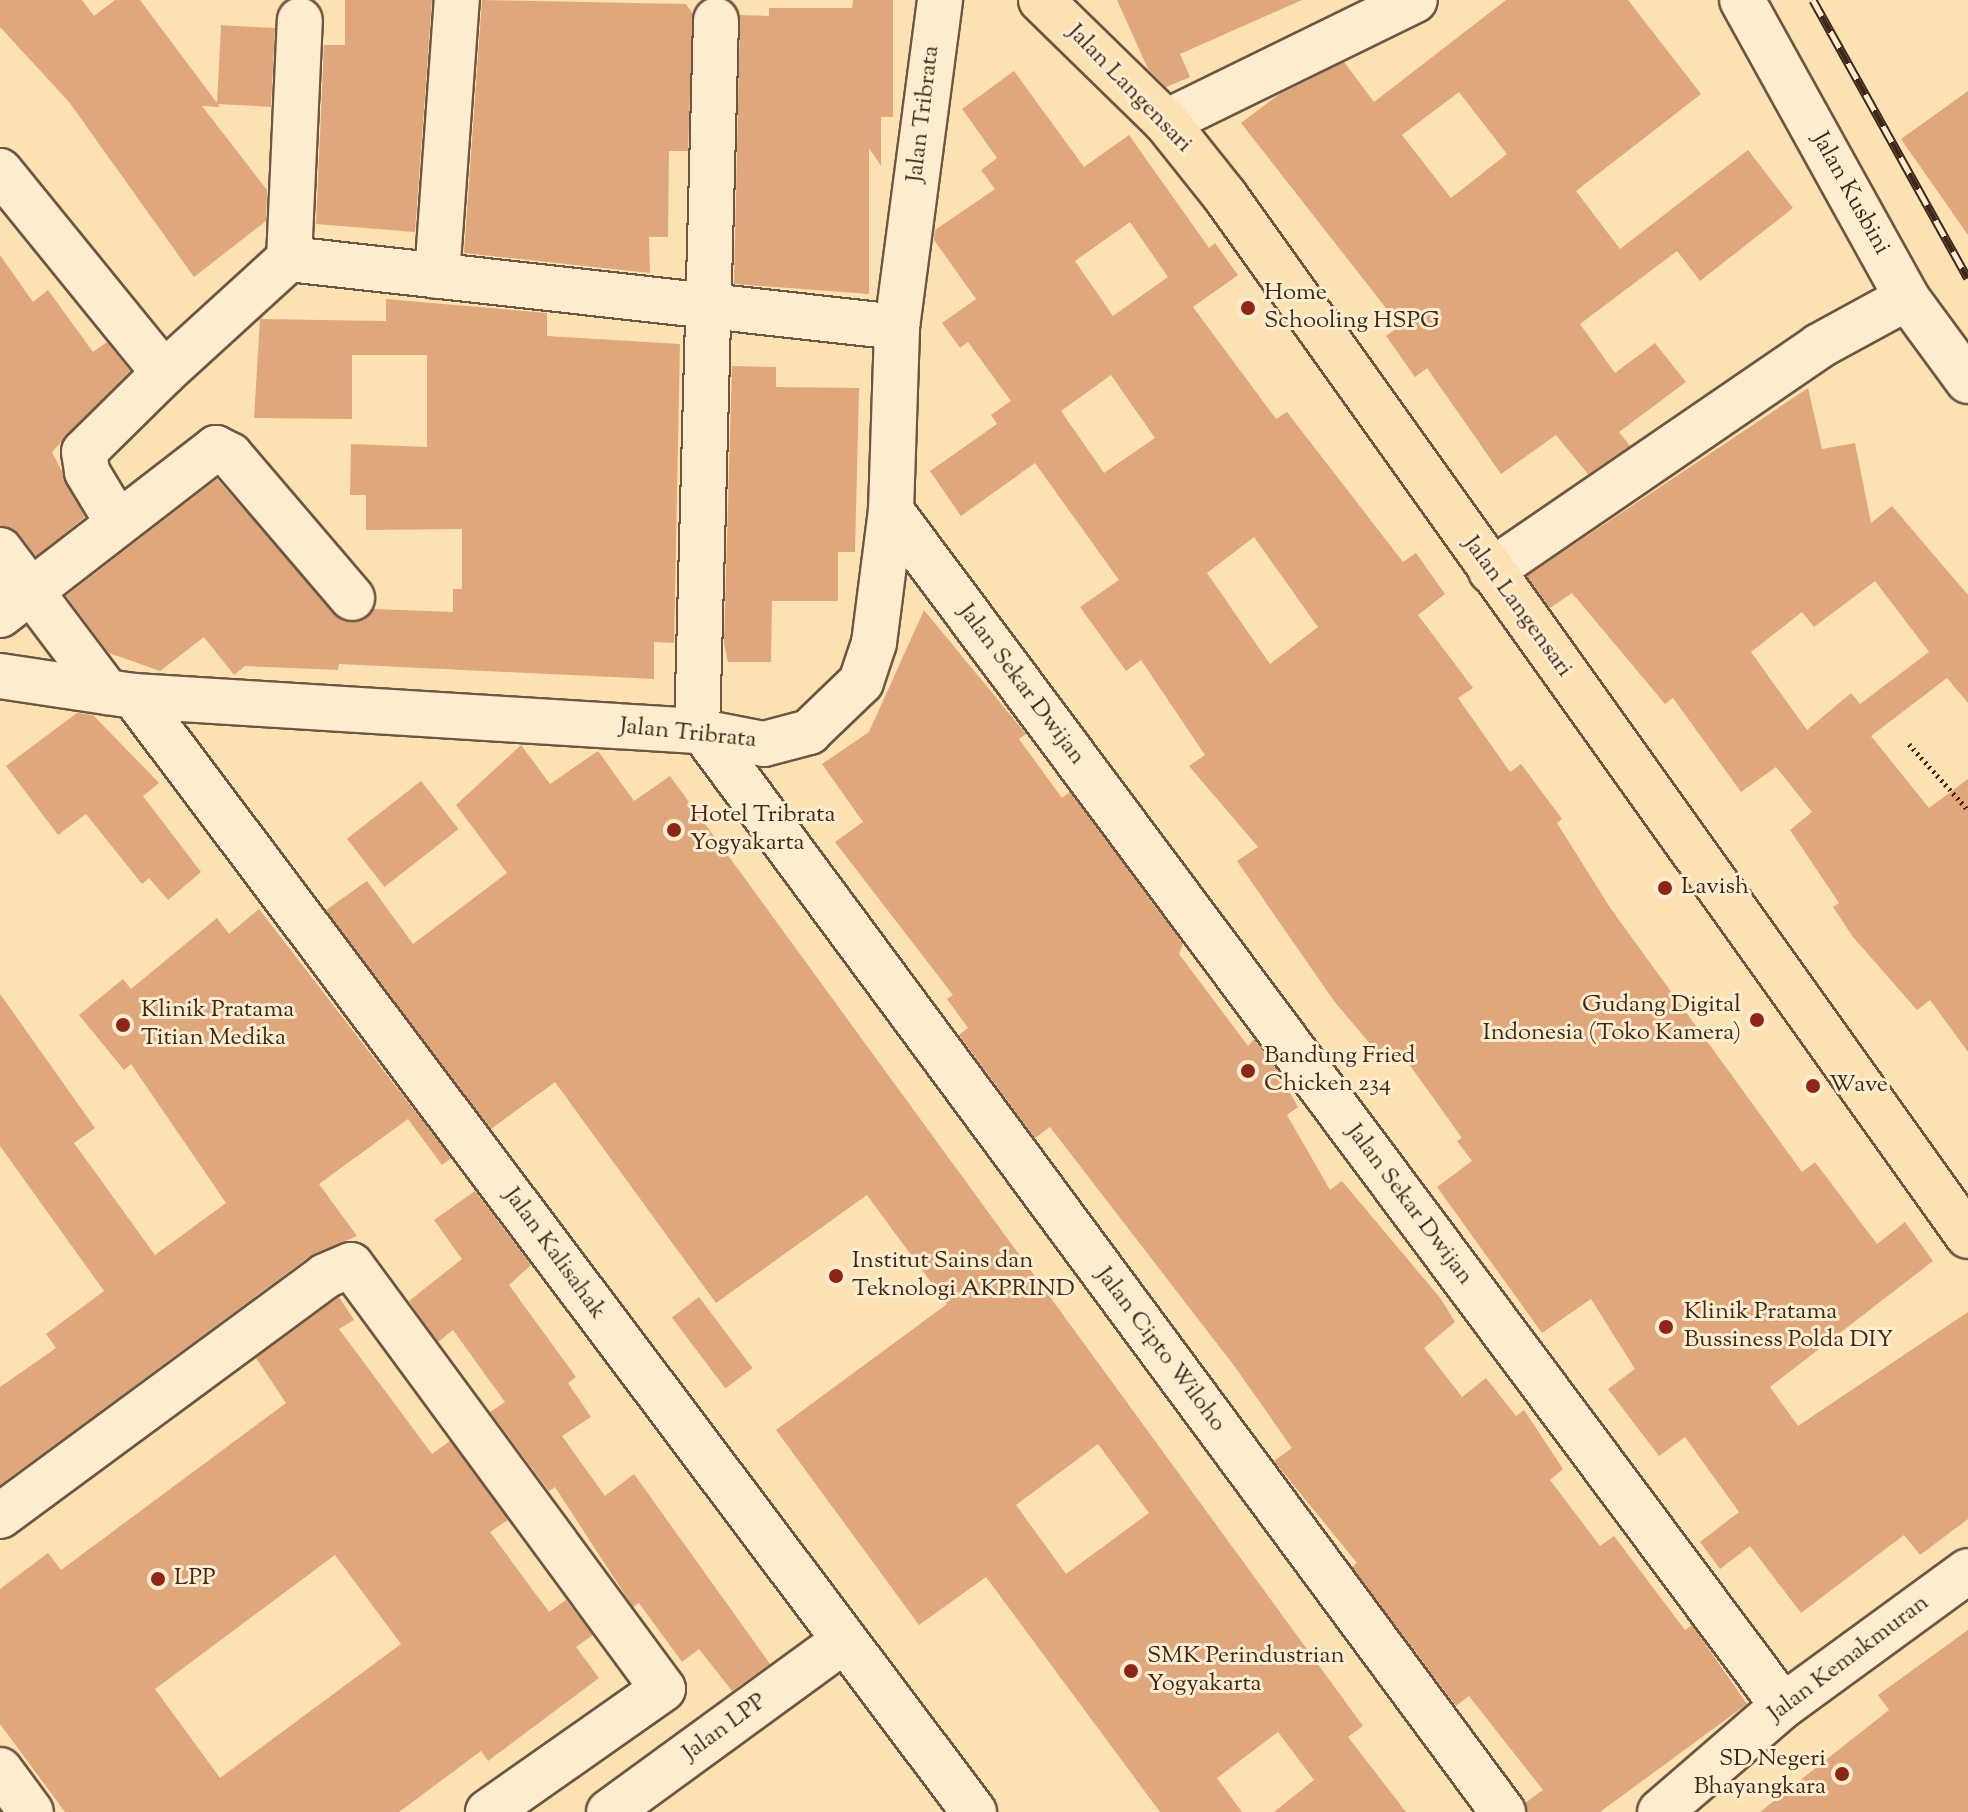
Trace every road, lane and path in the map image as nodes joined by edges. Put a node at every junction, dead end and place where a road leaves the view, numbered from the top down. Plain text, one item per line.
1 (457, 0) edge
2 (940, 0) edge
3 (1041, 0) edge
4 (1415, 0) edge
5 (1742, 0) edge
6 (300, 20) dead end
7 (716, 20) dead end
8 (1166, 122) junction
9 (0, 171) edge
10 (289, 259) junction
11 (437, 276) junction
12 (1907, 298) junction
13 (712, 307) junction
14 (897, 327) junction
15 (164, 373) junction
16 (1968, 381) edge
17 (891, 511) junction
18 (116, 520) junction
19 (0, 550) edge
20 (1491, 571) junction
21 (352, 598) dead end
22 (16, 602) edge
23 (0, 676) edge
24 (121, 694) junction
25 (701, 732) junction
26 (1909, 744) dead end
27 (1968, 810) edge
28 (1968, 1236) edge
29 (0, 1516) edge
30 (1968, 1571) edge
31 (841, 1643) junction
32 (1783, 1706) junction
33 (0, 1770) edge
34 (31, 1812) edge
35 (488, 1812) edge
36 (609, 1812) edge
37 (974, 1812) edge
38 (1503, 1812) edge
39 (1660, 1812) edge

1 - 11 street
2 - 14 street, Jalan Tribrata
3 - 8 main road, Jalan Langensari
4 - 8 street
5 - 12 street, Jalan Kusbini
6 - 10 street
7 - 13 street
8 - 20 main road, Jalan Langensari
9 - 15 street
10 - 11 street
10 - 15 street
11 - 13 street
12 - 16 street, Jalan Kusbini
12 - 20 street
13 - 14 street
13 - 25 street
14 - 17 street, Jalan Tribrata
15 - 18 street
17 - 25 street, Jalan Tribrata
17 - 32 street, Jalan Sekar Dwijan
18 - 21 street
18 - 22 street
19 - 22 street, Jalan Kalisahak
20 - 28 main road, Jalan Langensari
22 - 24 street, Jalan Kalisahak
23 - 24 street, Jalan Tribrata
24 - 25 street, Jalan Tribrata
24 - 31 street, Jalan Kalisahak
25 - 38 street, Jalan Cipto Wiloho
26 - 27 path
29 - 35 street
30 - 32 street, Jalan Kemakmuran
31 - 36 street, Jalan LPP
31 - 37 street, Jalan Kalisahak
32 - 39 street, Jalan Kemakmuran
33 - 34 street

